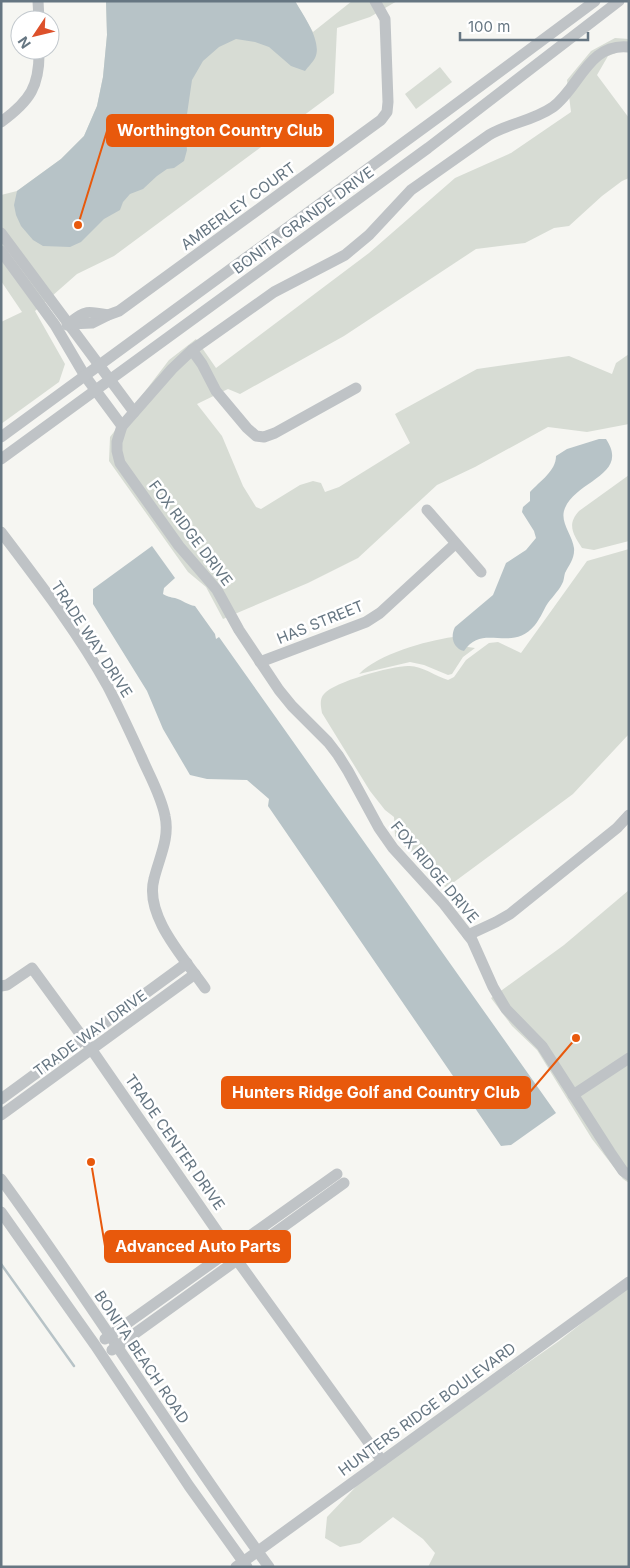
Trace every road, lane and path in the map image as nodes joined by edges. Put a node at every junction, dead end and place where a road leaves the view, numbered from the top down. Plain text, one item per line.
1 (375, 1) edge
2 (594, 1) edge
3 (619, 1) edge
4 (629, 47) edge
5 (40, 60) edge
6 (473, 92) junction
7 (483, 106) junction
8 (1, 122) edge
9 (1, 233) edge
10 (1, 252) edge
11 (69, 324) junction
12 (58, 331) junction
13 (192, 350) junction
14 (99, 365) junction
15 (86, 376) junction
16 (110, 380) junction
17 (356, 388) dead end
18 (95, 390) junction
19 (134, 412) junction
20 (122, 426) junction
21 (1, 437) edge
22 (1, 459) edge
23 (427, 510) dead end
24 (1, 532) edge
25 (455, 544) junction
26 (481, 572) dead end
27 (260, 662) junction
28 (629, 815) edge
29 (468, 935) junction
30 (187, 963) junction
31 (195, 974) junction
32 (1, 986) edge
33 (205, 988) dead end
34 (84, 1039) junction
35 (92, 1050) junction
36 (629, 1058) edge
37 (573, 1095) junction
38 (1, 1100) edge
39 (1, 1115) edge
40 (629, 1176) edge
41 (1, 1179) edge
42 (1, 1212) edge
43 (230, 1250) junction
44 (238, 1260) junction
45 (629, 1282) edge
46 (110, 1335) junction
47 (95, 1345) junction
48 (117, 1346) junction
49 (103, 1357) junction
50 (382, 1461) junction
51 (258, 1551) junction
52 (242, 1565) edge
53 (269, 1567) edge

1 - 11 street, AMBERLEY COURT
2 - 6 street, BONITA GRANDE DRIVE
3 - 7 street, BONITA GRANDE DRIVE
4 - 13 street
5 - 8 street
6 - 7 street
6 - 14 street, BONITA GRANDE DRIVE
7 - 16 street, BONITA GRANDE DRIVE
9 - 11 street
10 - 12 street
11 - 12 street, AMBERLEY COURT
11 - 14 street
12 - 15 street
13 - 17 street
13 - 19 street
14 - 15 street, BONITA GRANDE DRIVE
14 - 16 street
15 - 18 street
15 - 21 street, BONITA GRANDE DRIVE
16 - 18 street, BONITA GRANDE DRIVE
16 - 19 street
18 - 20 street
18 - 22 street, BONITA GRANDE DRIVE
19 - 20 street
20 - 27 street, FOX RIDGE DRIVE
23 - 25 street
24 - 30 street, TRADE WAY DRIVE
25 - 26 street
25 - 27 street, HAS STREET
27 - 29 street, FOX RIDGE DRIVE
28 - 29 street
29 - 37 street, FOX RIDGE DRIVE
30 - 31 street, TRADE WAY DRIVE
30 - 34 street, TRADE WAY DRIVE
31 - 33 street, TRADE WAY DRIVE
31 - 35 street, TRADE WAY DRIVE
32 - 34 street, TRADE CENTER DRIVE
34 - 35 street, TRADE CENTER DRIVE
34 - 38 street, TRADE WAY DRIVE
35 - 39 street, TRADE WAY DRIVE
35 - 43 street, TRADE CENTER DRIVE
36 - 37 street
37 - 40 street, FOX RIDGE DRIVE
41 - 46 street, BONITA BEACH ROAD
42 - 47 street
43 - 44 street, TRADE CENTER DRIVE
43 - 44 street
43 - 46 street
44 - 48 street
44 - 50 street, TRADE CENTER DRIVE
45 - 50 street, HUNTERS RIDGE BOULEVARD
46 - 47 street
46 - 48 street, BONITA BEACH ROAD
47 - 49 street
48 - 49 street
48 - 51 street, BONITA BEACH ROAD
49 - 52 street
50 - 51 street, HUNTERS RIDGE BOULEVARD
51 - 52 street, HUNTERS RIDGE BOULEVARD
51 - 53 street, BONITA BEACH ROAD

